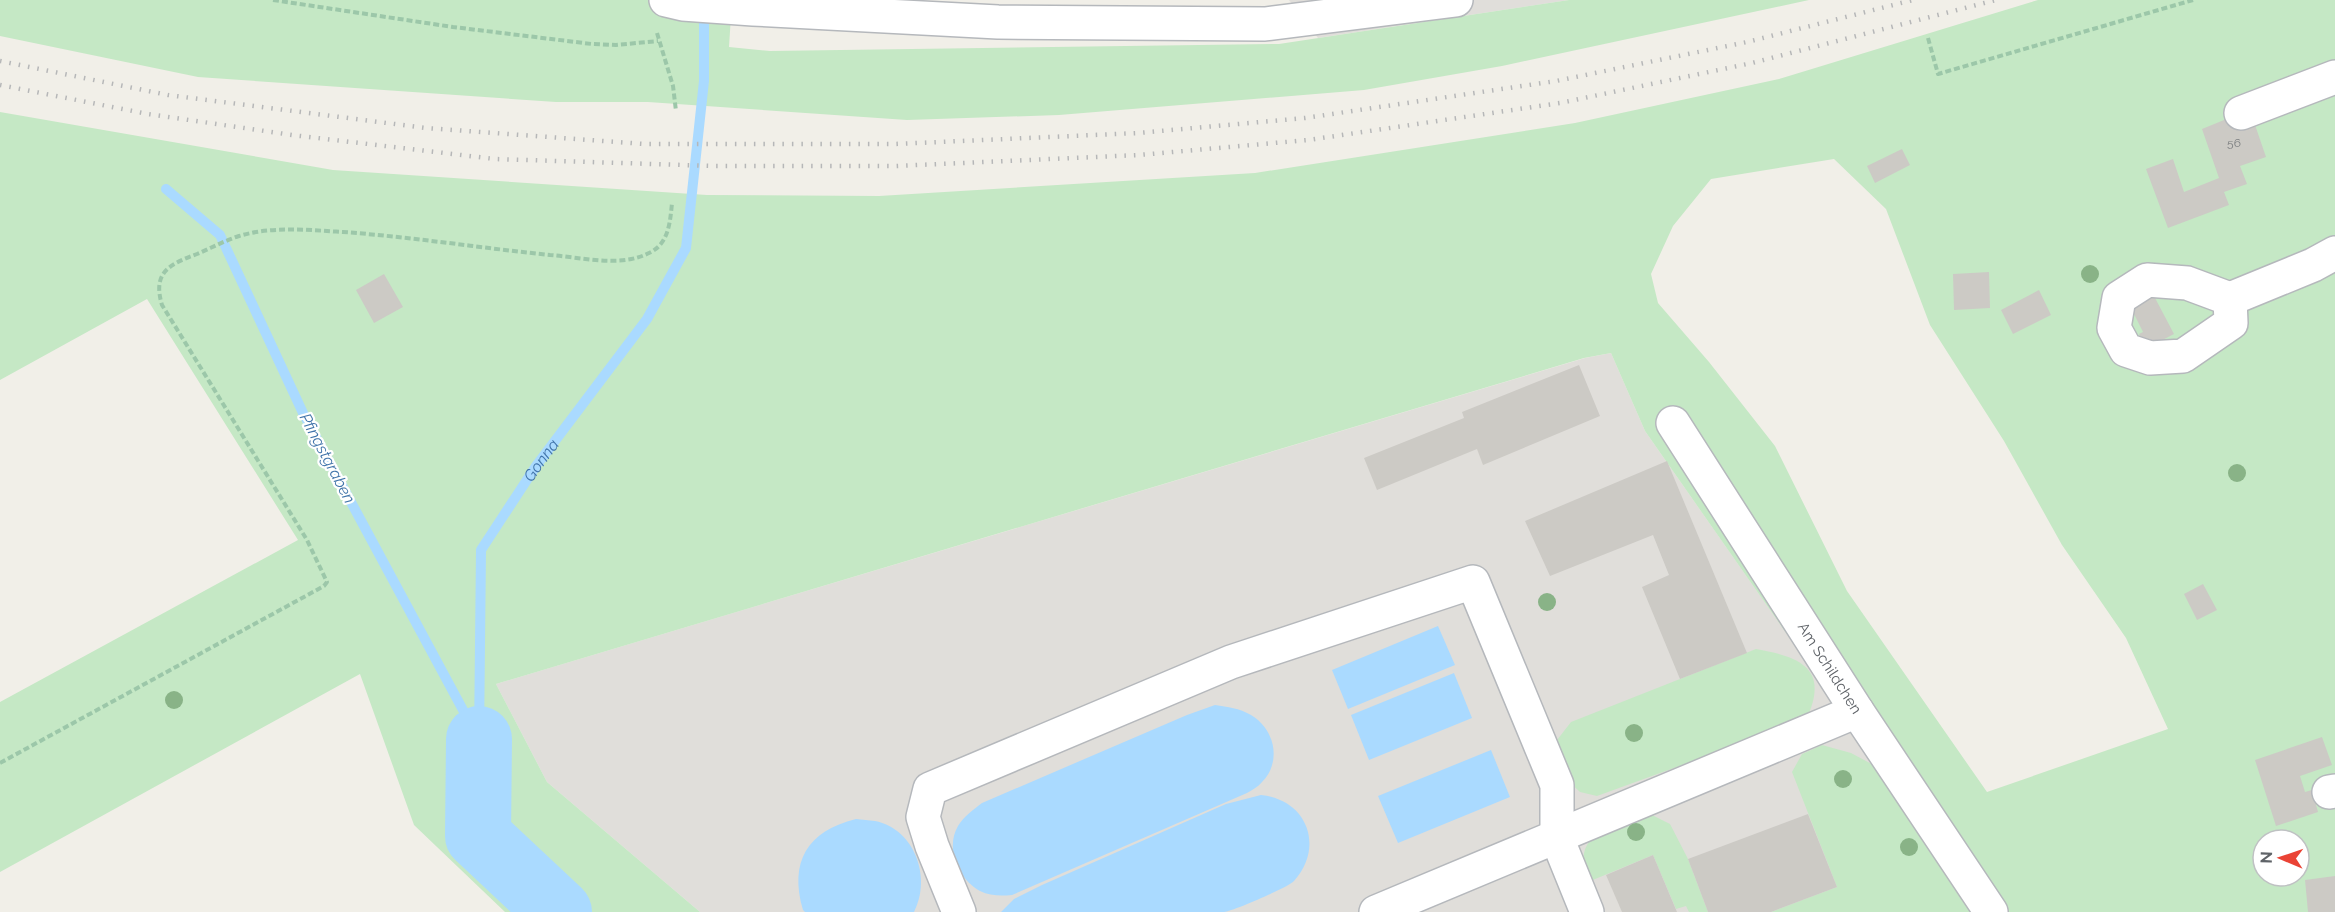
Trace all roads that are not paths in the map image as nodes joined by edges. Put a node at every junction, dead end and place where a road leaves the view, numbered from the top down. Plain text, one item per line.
1 (1456, 0) edge
2 (675, 2) edge
3 (2335, 77) edge
4 (2241, 113) dead end
5 (2335, 253) edge
6 (2230, 298) dead end
7 (1673, 423) dead end
8 (1857, 711) junction
9 (1557, 838) junction
10 (958, 912) edge
11 (1376, 912) edge
12 (1587, 912) edge
13 (1991, 912) edge

1 - 2 street
3 - 4 street
5 - 6 street
7 - 8 street, Am Schildchen
8 - 9 street
8 - 13 street, Am Schildchen
9 - 10 street
9 - 11 street
9 - 12 street

